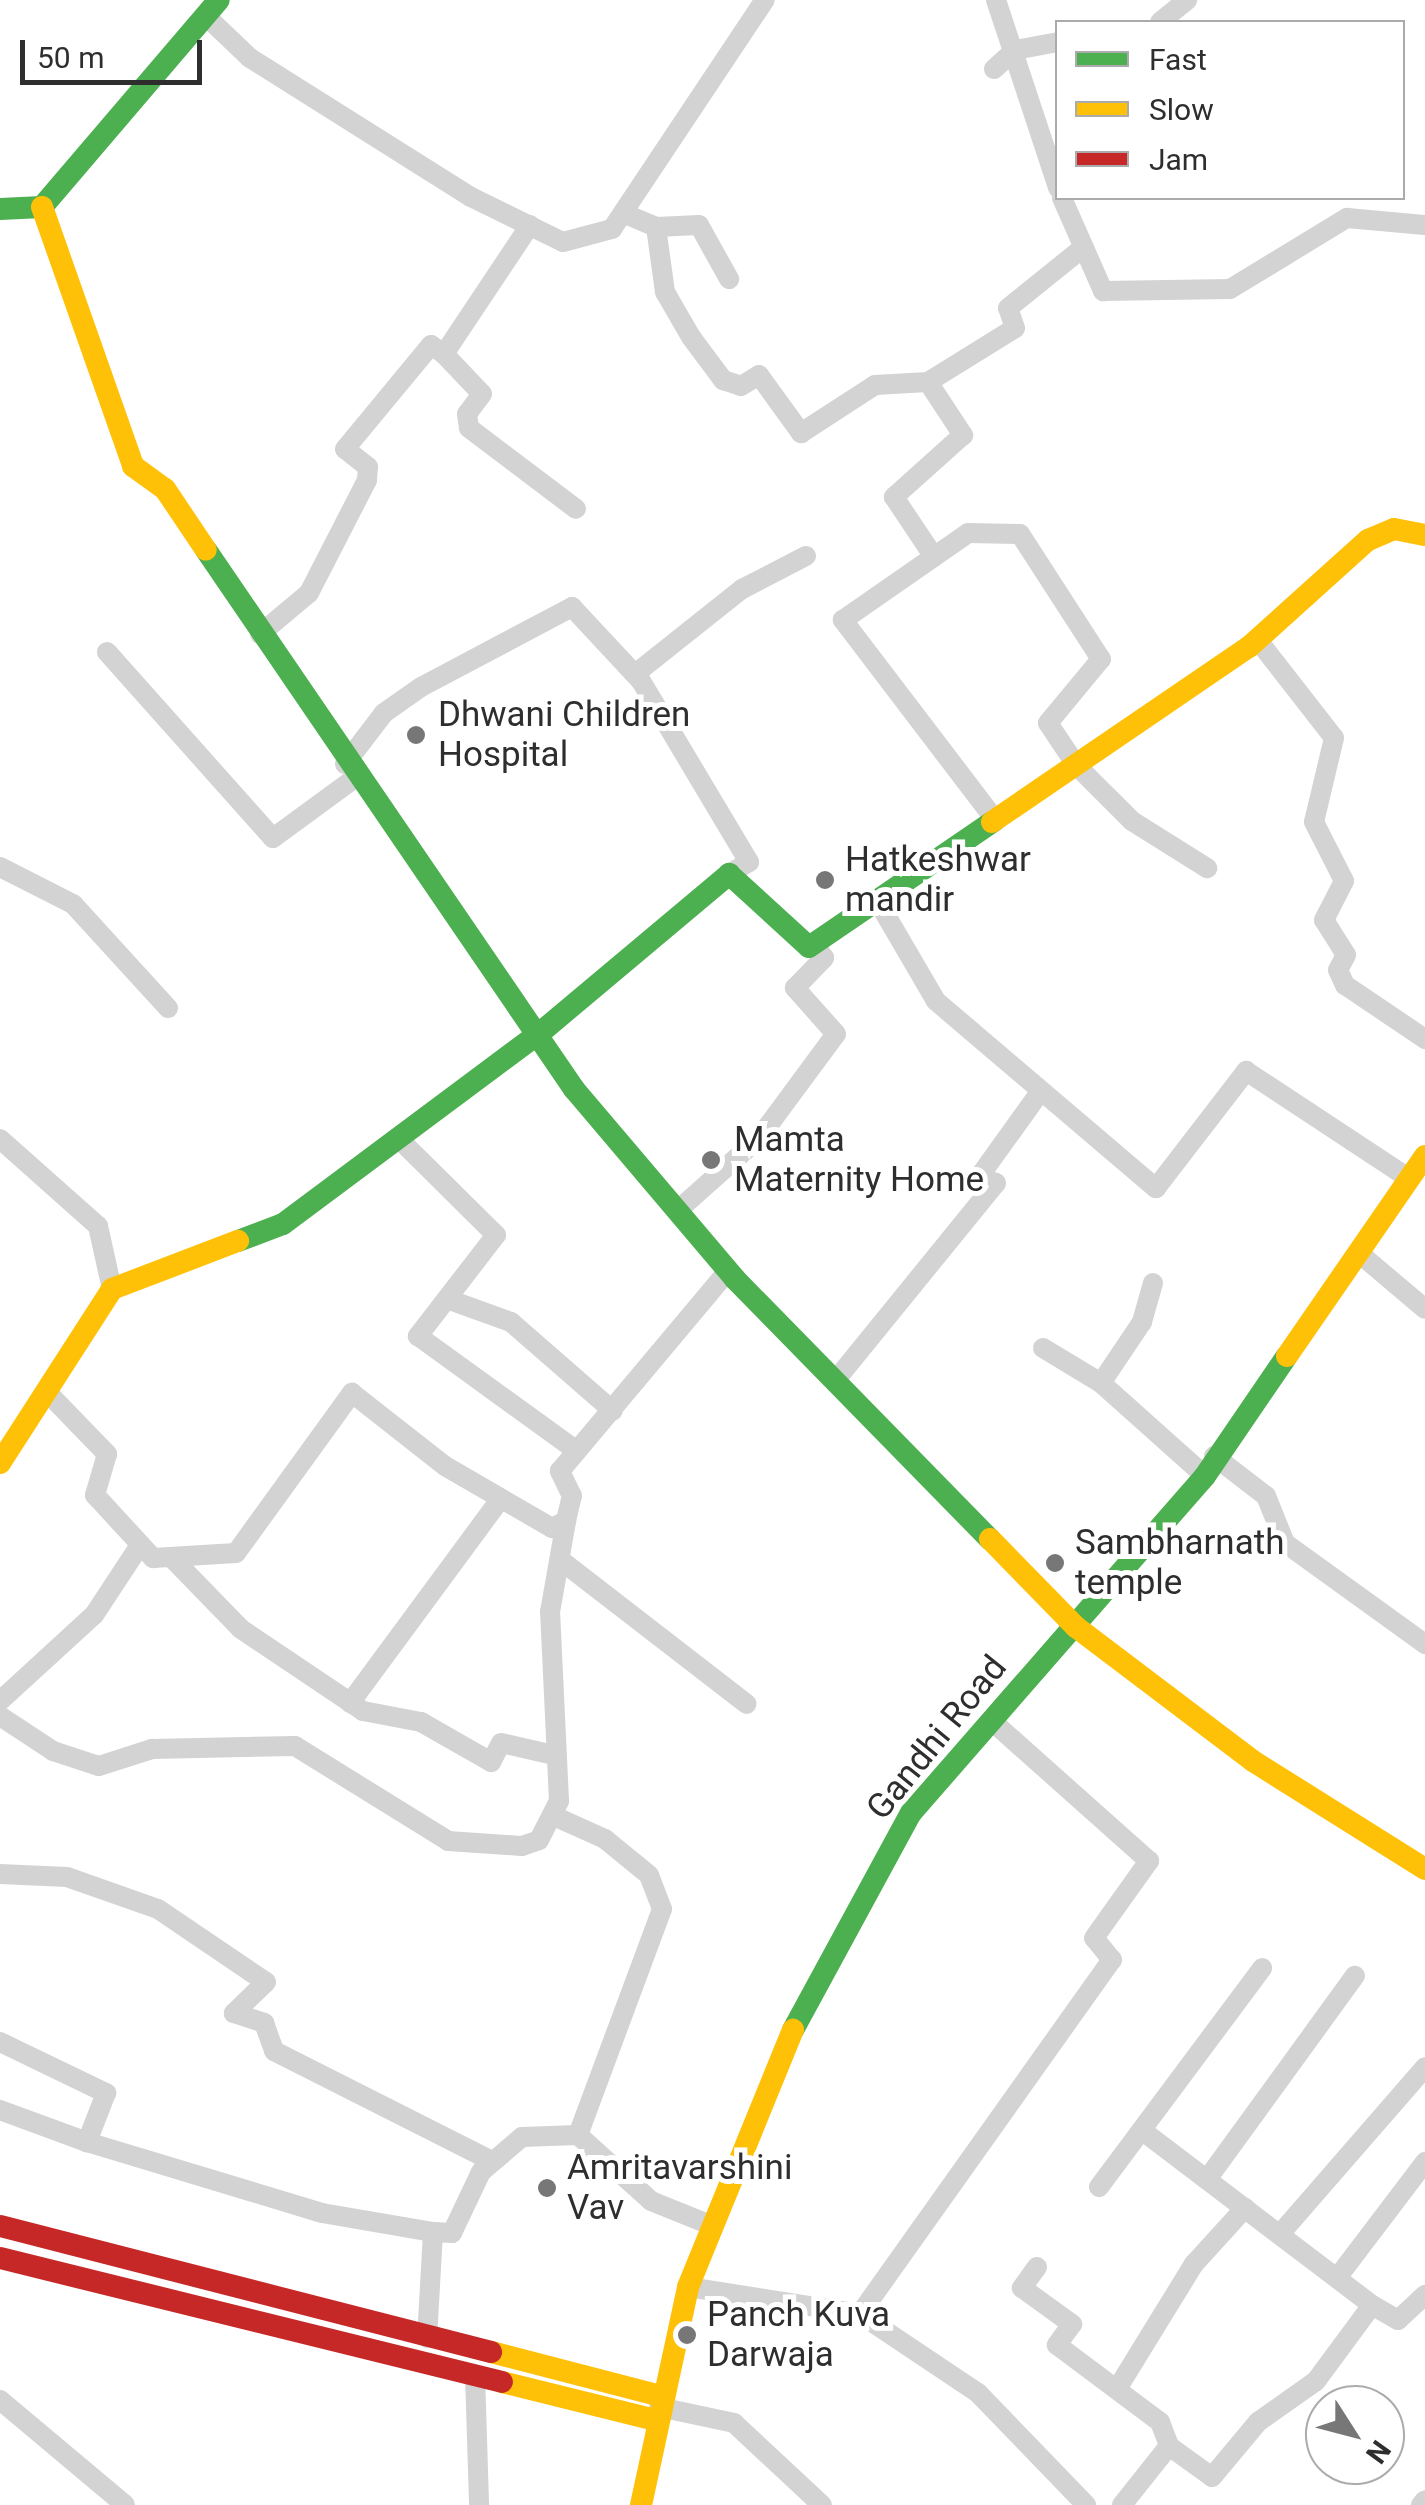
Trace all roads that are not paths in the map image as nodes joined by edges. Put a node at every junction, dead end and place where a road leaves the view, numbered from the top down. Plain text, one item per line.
1 (764, 0) edge
2 (996, 0) edge
3 (1187, 0) edge
4 (213, 9) edge
5 (1162, 20) edge
6 (1055, 43) edge
7 (1015, 50) junction
8 (994, 70) dead end
9 (1055, 178) edge
10 (1063, 200) edge
11 (42, 206) junction
12 (0, 209) edge
13 (622, 214) junction
14 (530, 224) junction
15 (1425, 225) edge
16 (656, 228) junction
17 (1084, 247) junction
18 (729, 279) dead end
19 (444, 354) junction
20 (928, 382) junction
21 (576, 508) dead end
22 (1425, 536) edge
23 (806, 556) dead end
24 (934, 556) junction
25 (260, 634) junction
26 (1257, 640) junction
27 (107, 652) dead end
28 (635, 674) junction
29 (1076, 765) junction
30 (350, 771) junction
31 (996, 821) junction
32 (0, 867) edge
33 (1206, 868) dead end
34 (729, 874) junction
35 (877, 900) junction
36 (814, 944) junction
37 (168, 1008) dead end
38 (541, 1032) junction
39 (1425, 1039) edge
40 (1038, 1094) junction
41 (0, 1138) edge
42 (398, 1138) junction
43 (1425, 1156) edge
44 (1410, 1179) junction
45 (678, 1211) junction
46 (1360, 1254) junction
47 (728, 1271) junction
48 (1152, 1283) dead end
49 (112, 1289) junction
50 (447, 1298) junction
51 (1425, 1308) edge
52 (1043, 1348) dead end
53 (835, 1381) junction
54 (1101, 1383) junction
55 (46, 1390) junction
56 (613, 1411) junction
57 (577, 1451) junction
58 (0, 1463) edge
59 (1210, 1466) junction
60 (499, 1501) junction
61 (566, 1522) junction
62 (138, 1548) junction
63 (171, 1557) junction
64 (563, 1562) junction
65 (1076, 1627) junction
66 (1425, 1644) edge
67 (0, 1700) edge
68 (350, 1703) junction
69 (747, 1704) dead end
70 (0, 1716) edge
71 (992, 1722) junction
72 (554, 1755) junction
73 (556, 1817) junction
74 (1425, 1869) edge
75 (0, 1874) edge
76 (1262, 1968) dead end
77 (1354, 1976) dead end
78 (0, 2042) edge
79 (1425, 2067) edge
80 (0, 2110) edge
81 (1146, 2133) junction
82 (578, 2134) junction
83 (87, 2142) junction
84 (492, 2161) junction
85 (1425, 2162) edge
86 (1208, 2178) junction
87 (1100, 2188) dead end
88 (1246, 2208) junction
89 (0, 2226) edge
90 (713, 2226) junction
91 (433, 2232) junction
92 (1280, 2234) junction
93 (0, 2258) edge
94 (1037, 2267) dead end
95 (1337, 2278) junction
96 (688, 2287) junction
97 (1425, 2295) edge
98 (1372, 2305) junction
99 (860, 2314) junction
100 (426, 2338) junction
101 (474, 2375) junction
102 (1117, 2389) junction
103 (0, 2400) edge
104 (658, 2408) junction
105 (1169, 2446) junction
106 (125, 2505) edge
107 (479, 2505) edge
108 (640, 2505) edge
109 (822, 2505) edge
110 (1086, 2505) edge
111 (1122, 2505) edge

1 - 13 street
2 - 7 street
3 - 5 street
4 - 11 street
4 - 14 street
6 - 7 street
7 - 8 street
7 - 9 street
10 - 17 street
11 - 12 street
11 - 25 street
13 - 14 street
13 - 16 street
14 - 19 street
15 - 17 street
16 - 18 street
16 - 20 street
17 - 20 street
19 - 21 street
19 - 25 street
20 - 24 street
22 - 26 street
23 - 28 street
24 - 29 street
24 - 31 street
25 - 30 street
26 - 29 street
26 - 39 street
27 - 30 street
28 - 30 street
28 - 34 street
29 - 31 street
29 - 33 street
30 - 38 street
31 - 35 street
32 - 37 street
34 - 36 street
34 - 38 street
35 - 36 street
35 - 40 street
36 - 45 street
38 - 42 street
38 - 45 street
40 - 44 street
40 - 53 street
41 - 49 street
42 - 49 street
42 - 50 street
43 - 44 street, Gandhi Road
44 - 46 street, Gandhi Road
45 - 47 street
46 - 51 street
46 - 59 street, Gandhi Road
47 - 53 street
47 - 56 street
48 - 54 street
49 - 55 street
50 - 56 street
50 - 57 street
52 - 54 street
53 - 65 street
54 - 59 street
55 - 58 street
55 - 62 street
56 - 57 street
57 - 61 street
59 - 65 street, Gandhi Road
59 - 66 street
60 - 61 street
60 - 63 street
60 - 68 street
61 - 64 street
62 - 63 street
62 - 67 street
63 - 68 street
64 - 69 street
64 - 72 street
65 - 71 street, Gandhi Road
65 - 74 street
68 - 72 street
70 - 73 street
71 - 90 street, Gandhi Road
71 - 99 street
72 - 73 street
73 - 82 street
75 - 84 street
76 - 81 street
77 - 86 street
78 - 83 street
79 - 92 street
80 - 83 street
81 - 86 street
81 - 87 street
82 - 84 street
82 - 90 street
83 - 91 street
84 - 91 street
85 - 95 street
86 - 88 street
88 - 92 street
88 - 102 street
89 - 100 street
90 - 96 street, Gandhi Road
91 - 100 street
92 - 95 street
93 - 101 street
94 - 102 street
95 - 98 street
96 - 99 street
96 - 104 street, Gandhi Road
97 - 98 street
98 - 105 street
99 - 110 street
100 - 104 street
101 - 104 street
101 - 107 street
102 - 105 street
103 - 106 street
104 - 108 street, Gandhi Road
104 - 109 street
105 - 111 street

